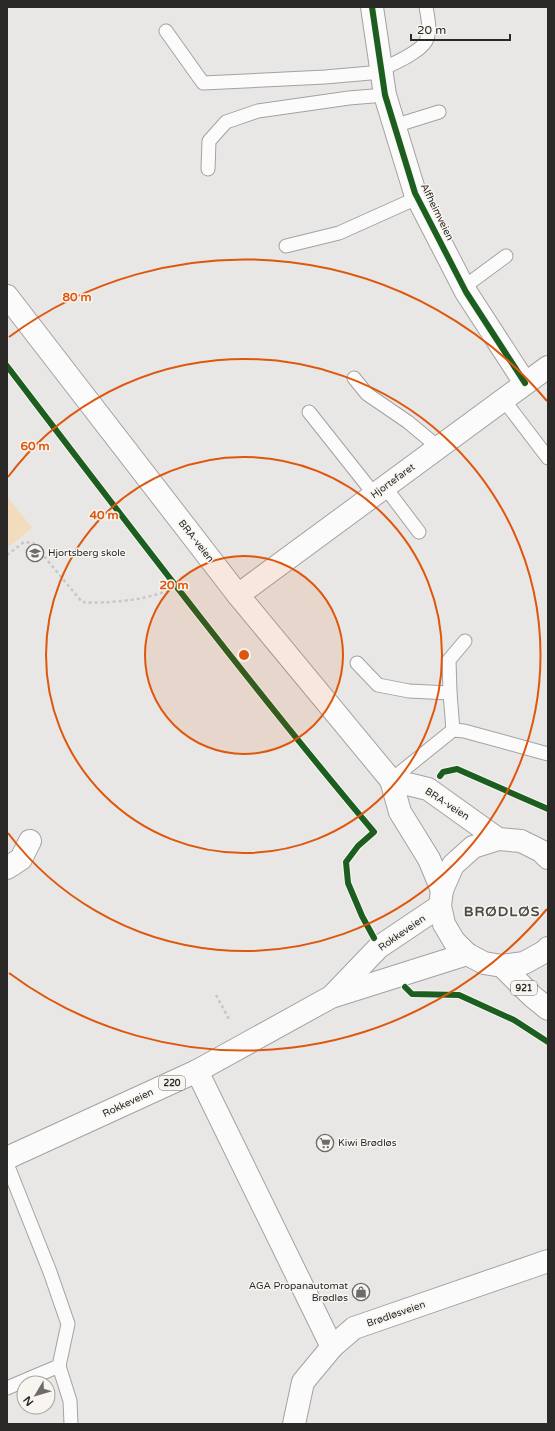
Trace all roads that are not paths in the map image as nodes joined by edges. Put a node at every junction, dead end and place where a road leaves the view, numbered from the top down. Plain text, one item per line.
1 (372, 7) edge
2 (426, 7) edge
3 (166, 31) dead end
4 (382, 71) junction
5 (385, 95) junction
6 (439, 112) dead end
7 (394, 126) junction
8 (208, 169) dead end
9 (417, 198) junction
10 (286, 246) dead end
11 (506, 256) dead end
12 (464, 287) junction
13 (7, 296) edge
14 (548, 367) edge
15 (354, 378) dead end
16 (525, 383) junction
17 (503, 399) junction
18 (309, 412) dead end
19 (438, 447) junction
20 (548, 458) edge
21 (380, 490) junction
22 (419, 532) dead end
23 (238, 595) junction
24 (465, 641) dead end
25 (356, 662) dead end
26 (450, 693) junction
27 (453, 730) junction
28 (548, 754) edge
29 (390, 780) junction
30 (498, 839) junction
31 (30, 841) dead end
32 (546, 853) edge
33 (7, 868) edge
34 (441, 898) junction
35 (548, 948) edge
36 (467, 954) junction
37 (502, 966) junction
38 (331, 997) junction
39 (548, 1009) edge
40 (197, 1071) junction
41 (7, 1158) edge
42 (7, 1164) edge
43 (548, 1261) edge
44 (332, 1347) junction
45 (59, 1366) junction
46 (7, 1388) edge
47 (71, 1424) edge
48 (294, 1424) edge

1 - 4 main road, Alfheimveien
2 - 4 lane
3 - 4 lane
4 - 5 main road, Alfheimveien
5 - 7 main road, Alfheimveien
5 - 8 lane
6 - 7 lane
7 - 9 main road, Alfheimveien
9 - 10 lane
9 - 12 main road, Alfheimveien
11 - 12 lane
12 - 16 main road, Alfheimveien
13 - 23 main road, BRA-veien
14 - 16 main road, Hjortefaret
15 - 19 lane
16 - 17 main road, Hjortefaret
17 - 19 main road, Hjortefaret
17 - 20 lane
18 - 21 lane
19 - 21 main road, Hjortefaret
21 - 22 lane
21 - 23 main road, Hjortefaret
23 - 29 main road, BRA-veien
24 - 26 lane
25 - 26 lane
26 - 27 lane
27 - 28 lane
27 - 29 lane
29 - 30 main road, BRA-veien
29 - 34 main road, BRA-veien
30 - 32 main road
30 - 34 main road
31 - 33 main road
34 - 36 main road, BRA-veien
34 - 38 main road, Rokkeveien / 220
35 - 37 main road, BRA-veien
36 - 37 main road, BRA-veien
36 - 38 main road, Rokkeveien / 220
37 - 39 main road, 921
38 - 40 main road, Rokkeveien / 220
40 - 41 main road, Rokkeveien / 220
40 - 44 main road
42 - 45 lane
43 - 44 main road, Brødløsveien
44 - 48 main road, Brødløsveien
45 - 46 lane
45 - 47 lane

